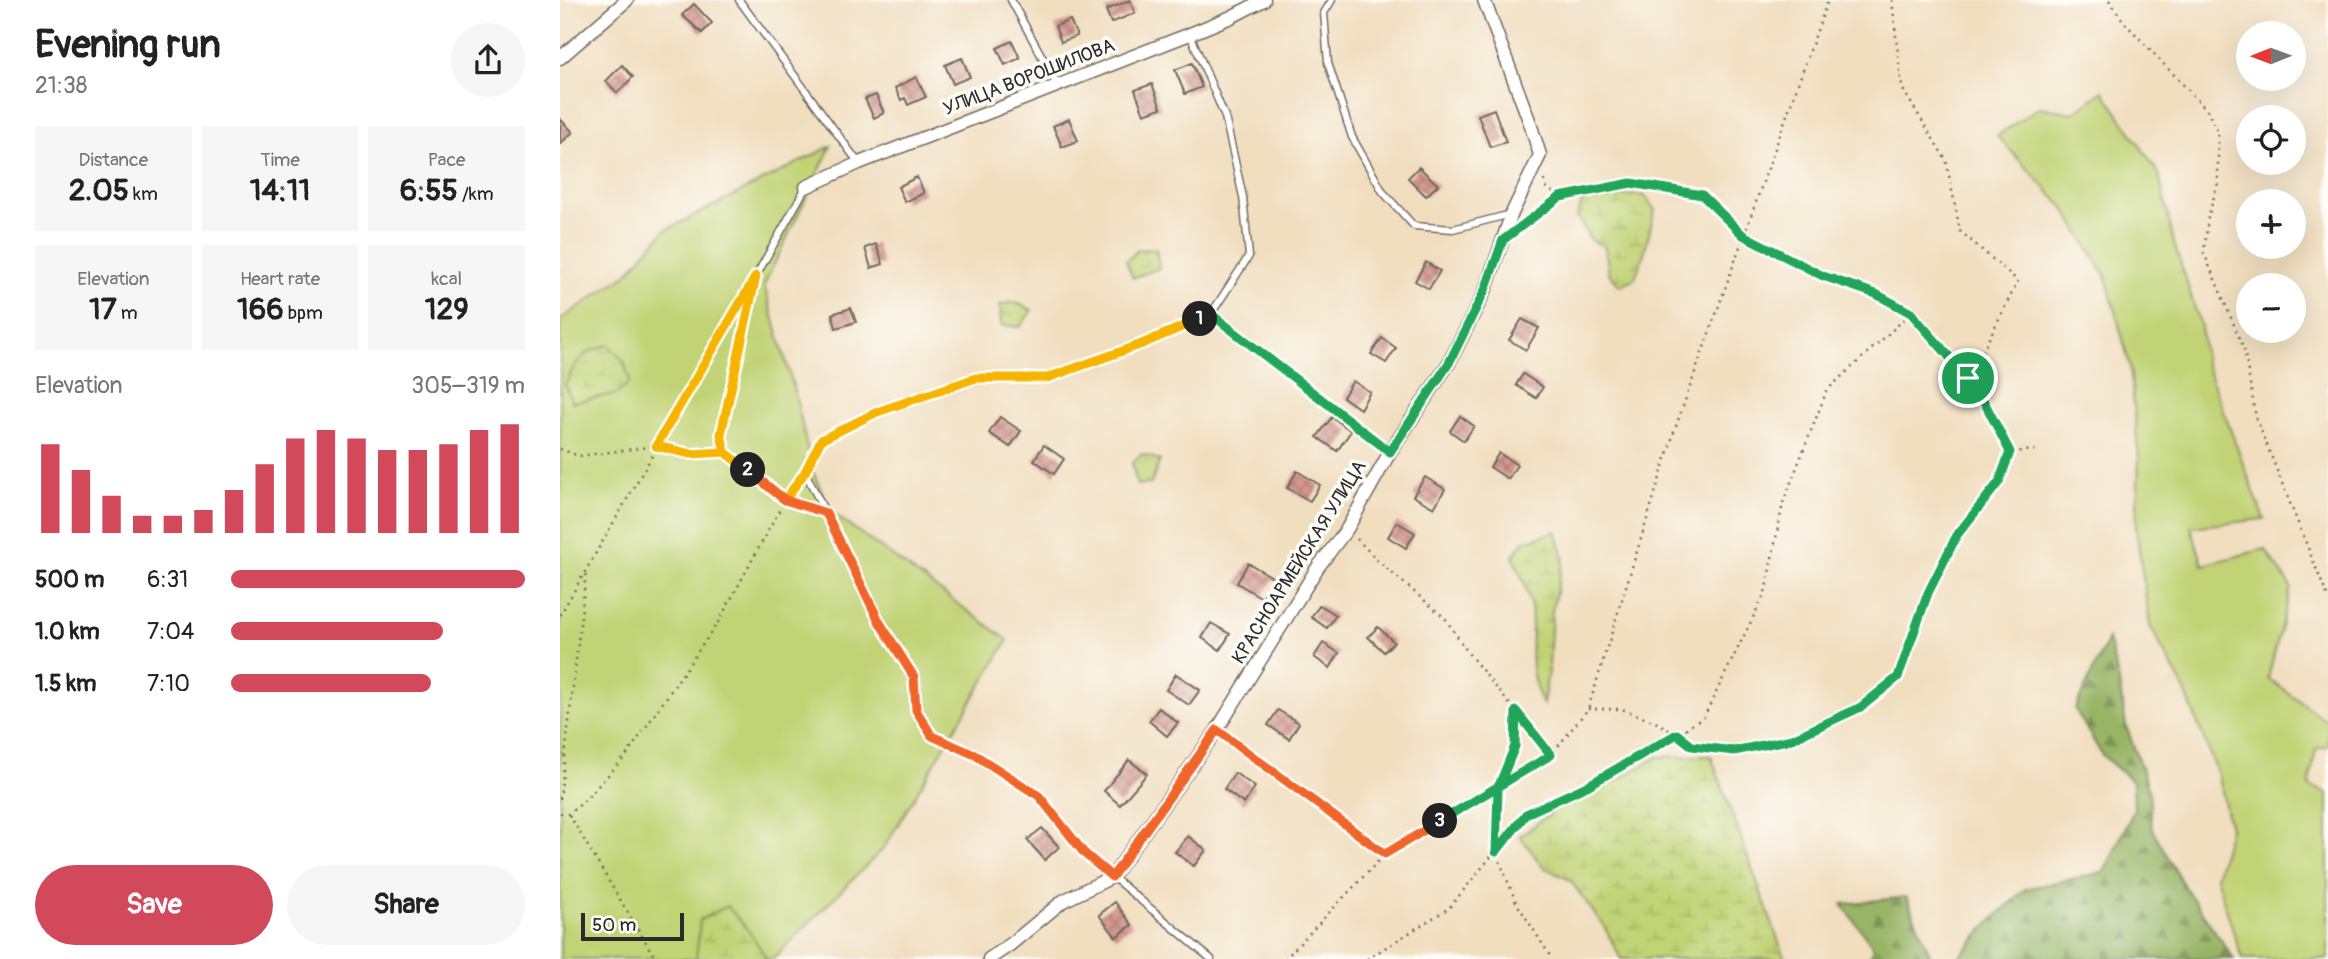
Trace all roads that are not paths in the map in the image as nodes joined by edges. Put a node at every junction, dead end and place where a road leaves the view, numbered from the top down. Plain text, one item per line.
1 (627, 0) edge
2 (739, 0) edge
3 (1011, 0) edge
4 (1264, 0) edge
5 (1332, 0) edge
6 (1484, 0) edge
7 (1190, 34) junction
8 (560, 58) edge
9 (1058, 86) junction
10 (859, 163) junction
11 (806, 187) joint
12 (1512, 213) junction
13 (756, 276) road end
14 (1211, 314) junction
15 (1390, 452) junction
16 (1112, 877) junction
17 (989, 959) edge
18 (1211, 959) edge

1 - 8 street
2 - 10 lane
3 - 9 lane
4 - 7 street, УЛИЦА ВОРОШИЛОВА
5 - 12 lane
6 - 12 street, КРАСНОАРМЕЙСКАЯ УЛИЦА
7 - 9 street, УЛИЦА ВОРОШИЛОВА
7 - 14 lane
9 - 10 street, УЛИЦА ВОРОШИЛОВА
10 - 11 street, УЛИЦА ВОРОШИЛОВА
11 - 13 lane
12 - 15 street, КРАСНОАРМЕЙСКАЯ УЛИЦА
14 - 15 lane
14 - 16 lane
15 - 16 street, КРАСНОАРМЕЙСКАЯ УЛИЦА
16 - 17 street, КРАСНОАРМЕЙСКАЯ УЛИЦА
16 - 18 lane

